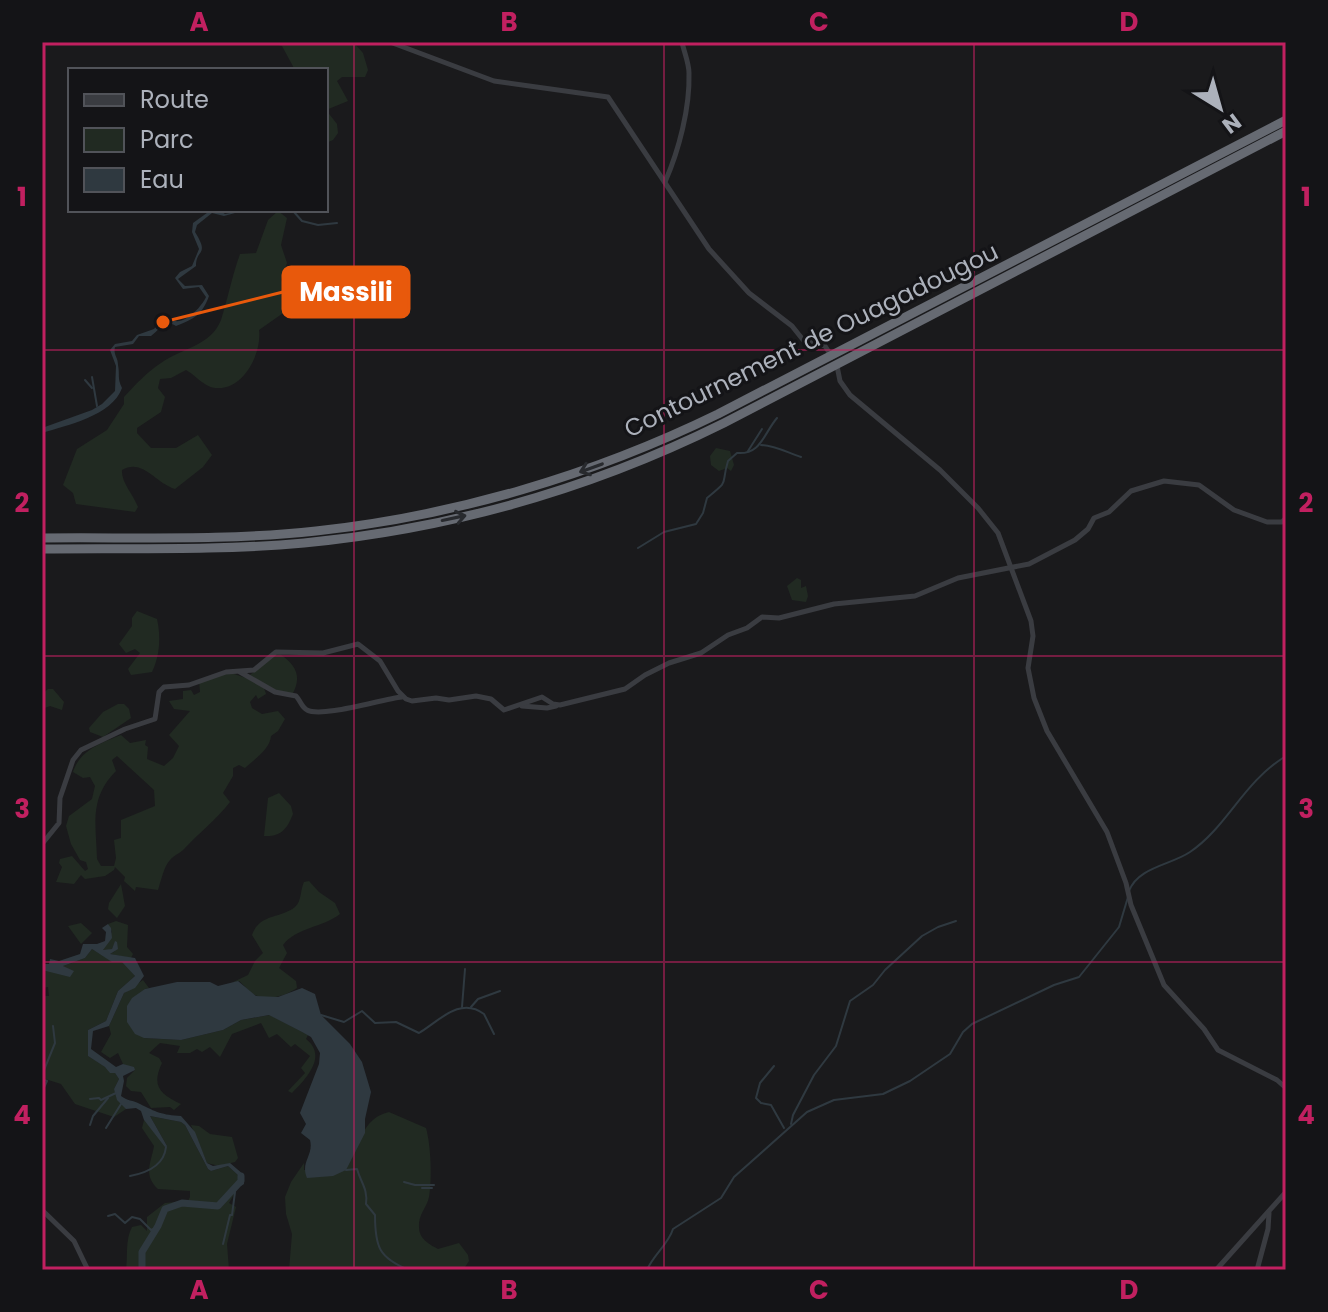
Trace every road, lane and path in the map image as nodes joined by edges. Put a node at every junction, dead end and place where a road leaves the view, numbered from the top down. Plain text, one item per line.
1 (390, 42) edge
2 (682, 42) edge
3 (1286, 120) edge
4 (1286, 131) edge
5 (665, 183) junction
6 (834, 360) junction
7 (1286, 518) edge
8 (42, 538) edge
9 (42, 549) edge
10 (1011, 568) junction
11 (239, 672) junction
12 (402, 697) junction
13 (560, 705) junction
14 (520, 706) junction
15 (42, 844) edge
16 (1286, 1088) edge
17 (1286, 1192) edge
18 (42, 1210) edge
19 (1269, 1213) junction
20 (88, 1270) edge
21 (1216, 1270) edge
22 (1257, 1270) edge

1 - 5 street
2 - 5 street
3 - 6 highway, Contournement de Ouagadougou
4 - 6 highway, Contournement de Ouagadougou
5 - 6 street
6 -> 8 highway, Contournement de Ouagadougou
9 -> 6 highway, Contournement de Ouagadougou
6 - 10 street
7 - 10 street
10 - 13 street
10 - 16 street
11 - 12 street
11 - 12 street
11 - 15 street
12 - 14 street
13 - 14 street
13 - 14 street
17 - 19 street
18 - 20 street
19 - 21 street
19 - 22 street

